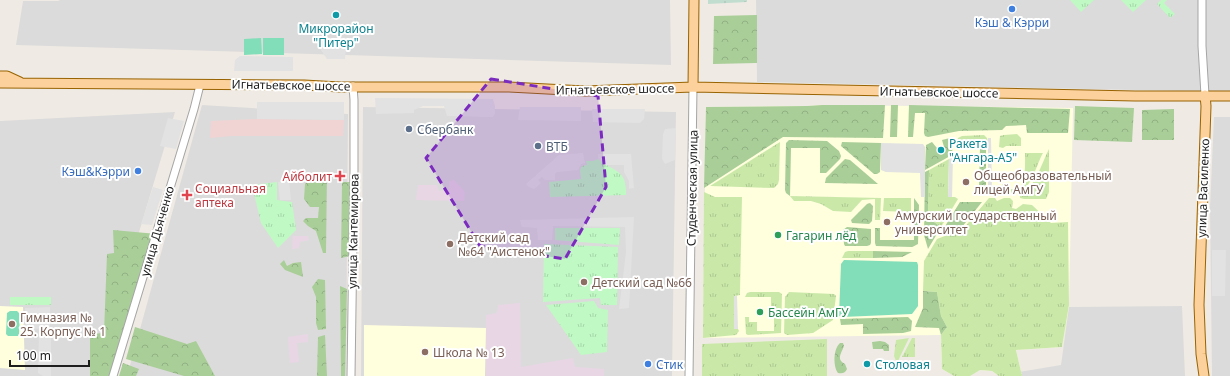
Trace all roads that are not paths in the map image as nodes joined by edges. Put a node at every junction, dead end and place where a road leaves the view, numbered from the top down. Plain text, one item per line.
1 (694, 0) edge
2 (1202, 0) edge
3 (0, 76) edge
4 (0, 83) edge
5 (23, 83) junction
6 (200, 85) junction
7 (353, 86) junction
8 (694, 87) junction
9 (1205, 95) junction
10 (1230, 96) edge
11 (113, 376) edge
12 (351, 376) edge
13 (688, 376) edge
14 (1204, 376) edge

1 - 8 main road, Студенческая улица
2 - 9 street, улица Василенко
3 - 5 main road
4 - 5 main road, Игнатьевское шоссе
5 - 6 main road, Игнатьевское шоссе
6 - 7 main road, Игнатьевское шоссе
6 - 11 street, улица Дьяченко
7 - 8 main road, Игнатьевское шоссе
7 - 12 street, улица Кантемирова
8 - 9 main road, Игнатьевское шоссе
8 - 13 street, Студенческая улица
9 - 10 main road, Игнатьевское шоссе
9 - 14 main road, улица Василенко

